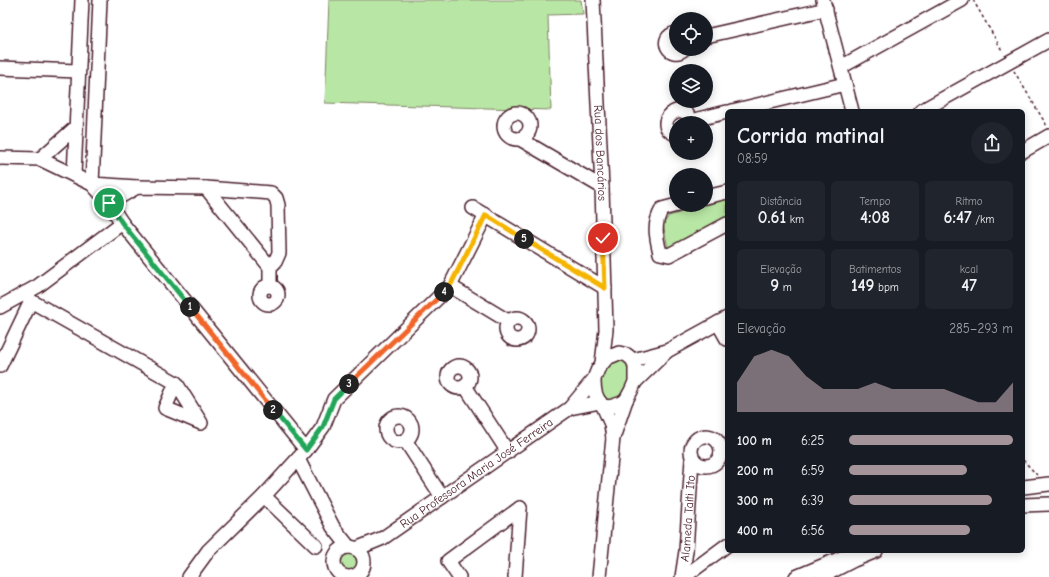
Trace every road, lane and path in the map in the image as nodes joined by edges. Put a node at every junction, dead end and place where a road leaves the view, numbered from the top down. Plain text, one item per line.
1 (82, 0) edge
2 (100, 0) edge
3 (593, 0) edge
4 (962, 0) edge
5 (824, 4) edge
6 (713, 34) edge
7 (669, 36) edge
8 (1049, 40) edge
9 (669, 49) edge
10 (841, 67) junction
11 (0, 68) edge
12 (78, 71) junction
13 (845, 84) junction
14 (740, 109) edge
15 (851, 109) edge
16 (924, 109) edge
17 (725, 113) edge
18 (687, 116) edge
19 (712, 116) edge
20 (75, 128) junction
21 (669, 128) edge
22 (1049, 136) edge
23 (520, 139) dead end
24 (1025, 150) edge
25 (0, 158) edge
26 (40, 159) junction
27 (74, 175) junction
28 (92, 184) junction
29 (137, 187) junction
30 (602, 187) junction
31 (206, 188) junction
32 (725, 192) edge
33 (713, 195) edge
34 (109, 203) junction
35 (669, 207) edge
36 (472, 208) dead end
37 (486, 215) junction
38 (122, 223) junction
39 (725, 225) edge
40 (270, 267) junction
41 (270, 286) dead end
42 (450, 286) junction
43 (605, 288) junction
44 (28, 297) junction
45 (0, 307) edge
46 (508, 321) dead end
47 (723, 321) edge
48 (606, 330) junction
49 (666, 352) junction
50 (619, 353) junction
51 (633, 360) junction
52 (602, 363) junction
53 (0, 366) edge
54 (594, 379) junction
55 (635, 382) junction
56 (176, 383) dead end
57 (465, 386) dead end
58 (626, 400) junction
59 (602, 404) junction
60 (570, 408) junction
61 (613, 438) junction
62 (405, 440) dead end
63 (508, 452) junction
64 (302, 455) junction
65 (692, 459) dead end
66 (1025, 462) edge
67 (1047, 484) edge
68 (1025, 487) edge
69 (264, 496) junction
70 (442, 497) junction
71 (1049, 504) edge
72 (1025, 505) edge
73 (333, 527) junction
74 (383, 538) junction
75 (316, 546) dead end
76 (725, 546) edge
77 (353, 548) junction
78 (853, 553) edge
79 (871, 553) edge
80 (335, 555) junction
81 (364, 562) junction
82 (332, 573) edge
83 (353, 576) edge
84 (189, 577) edge
85 (459, 577) edge
86 (515, 577) edge
87 (599, 577) edge
88 (683, 577) edge
89 (796, 577) edge
90 (821, 577) edge

1 - 12 street
2 - 28 street
3 - 30 street, Rua dos Bancários
4 - 10 street
5 - 6 street
5 - 10 street
7 - 9 street
8 - 16 street
10 - 13 street
11 - 12 street
12 - 20 street
13 - 14 street
13 - 15 street
17 - 19 street
18 - 21 street
20 - 26 street
20 - 27 street
22 - 24 street
23 - 30 street
25 - 26 street
26 - 27 street
27 - 28 street
28 - 29 street
28 - 34 street
29 - 31 street
29 - 34 street
30 - 43 street, Rua dos Bancários
31 - 40 street
31 - 40 street
32 - 33 street
34 - 38 street
35 - 39 street
36 - 37 street
37 - 42 street
37 - 43 street
38 - 44 street
38 - 64 street
40 - 41 street
42 - 46 street
42 - 64 street
43 - 48 street, Rua dos Bancários
44 - 45 street
44 - 53 street
44 - 56 street
47 - 49 street
48 - 50 street, Rua dos Bancários
48 - 52 street, Rua dos Bancários
49 - 51 street
49 - 55 street
50 - 51 street
50 - 52 street
51 - 55 street
52 - 54 street
54 - 59 street
54 - 60 street, Rua Professora Maria José Ferreira
55 - 58 street
57 - 63 street
58 - 59 street
58 - 61 street
59 - 60 street, Rua Professora Maria José Ferreira
59 - 61 street
60 - 63 street, Rua Professora Maria José Ferreira
61 - 87 street
62 - 70 street
63 - 70 street, Rua Professora Maria José Ferreira
64 - 69 street
64 - 73 street
65 - 88 street, Alameda Taiti Ito
66 - 67 path
67 - 68 street
69 - 75 street
69 - 84 street
70 - 74 street, Rua Professora Maria José Ferreira
71 - 72 street
73 - 77 street
73 - 80 street
74 - 77 street, Rua Professora Maria José Ferreira
74 - 81 street, Rua Professora Maria José Ferreira
76 - 88 street
77 - 80 street
77 - 81 street
78 - 89 street
79 - 90 street
80 - 82 street
81 - 83 street
82 - 83 street
85 - 86 street

